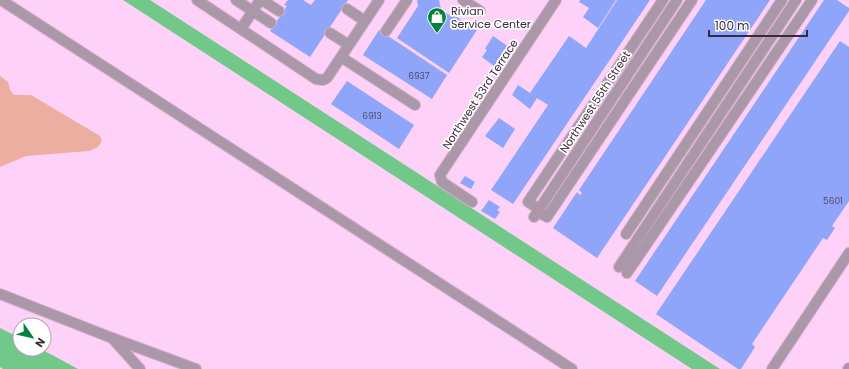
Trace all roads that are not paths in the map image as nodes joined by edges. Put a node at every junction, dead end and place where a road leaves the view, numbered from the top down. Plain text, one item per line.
1 (1, 0) edge
2 (197, 0) edge
3 (236, 0) edge
4 (261, 0) edge
5 (407, 0) edge
6 (463, 0) edge
7 (663, 0) edge
8 (677, 0) edge
9 (692, 0) edge
10 (782, 0) edge
11 (796, 0) edge
12 (812, 0) edge
13 (375, 1) edge
14 (551, 2) edge
15 (347, 9) dead end
16 (253, 11) junction
17 (279, 11) dead end
18 (480, 11) dead end
19 (366, 21) junction
20 (271, 23) dead end
21 (241, 29) junction
22 (386, 31) dead end
23 (330, 33) dead end
24 (349, 45) junction
25 (341, 57) junction
26 (415, 105) dead end
27 (472, 202) dead end
28 (537, 213) junction
29 (626, 234) dead end
30 (849, 253) edge
31 (618, 267) dead end
32 (627, 273) dead end
33 (0, 294) edge
34 (112, 338) junction
35 (140, 369) edge
36 (196, 369) edge
37 (572, 369) edge
38 (772, 369) edge

1 - 37 street
2 - 21 street
3 - 16 street
4 - 16 street
4 - 17 street
5 - 22 street
6 - 18 street
7 - 28 street
8 - 28 street, Northwest 55th Street
9 - 28 street
10 - 29 street
11 - 31 street
12 - 32 street
13 - 19 street
14 - 27 street, Northwest 53rd Terrace
15 - 19 street
16 - 20 street
16 - 21 street
19 - 24 street
21 - 25 street
23 - 24 street
24 - 25 street
25 - 26 street
30 - 38 street
33 - 34 street
34 - 35 street
34 - 36 street

